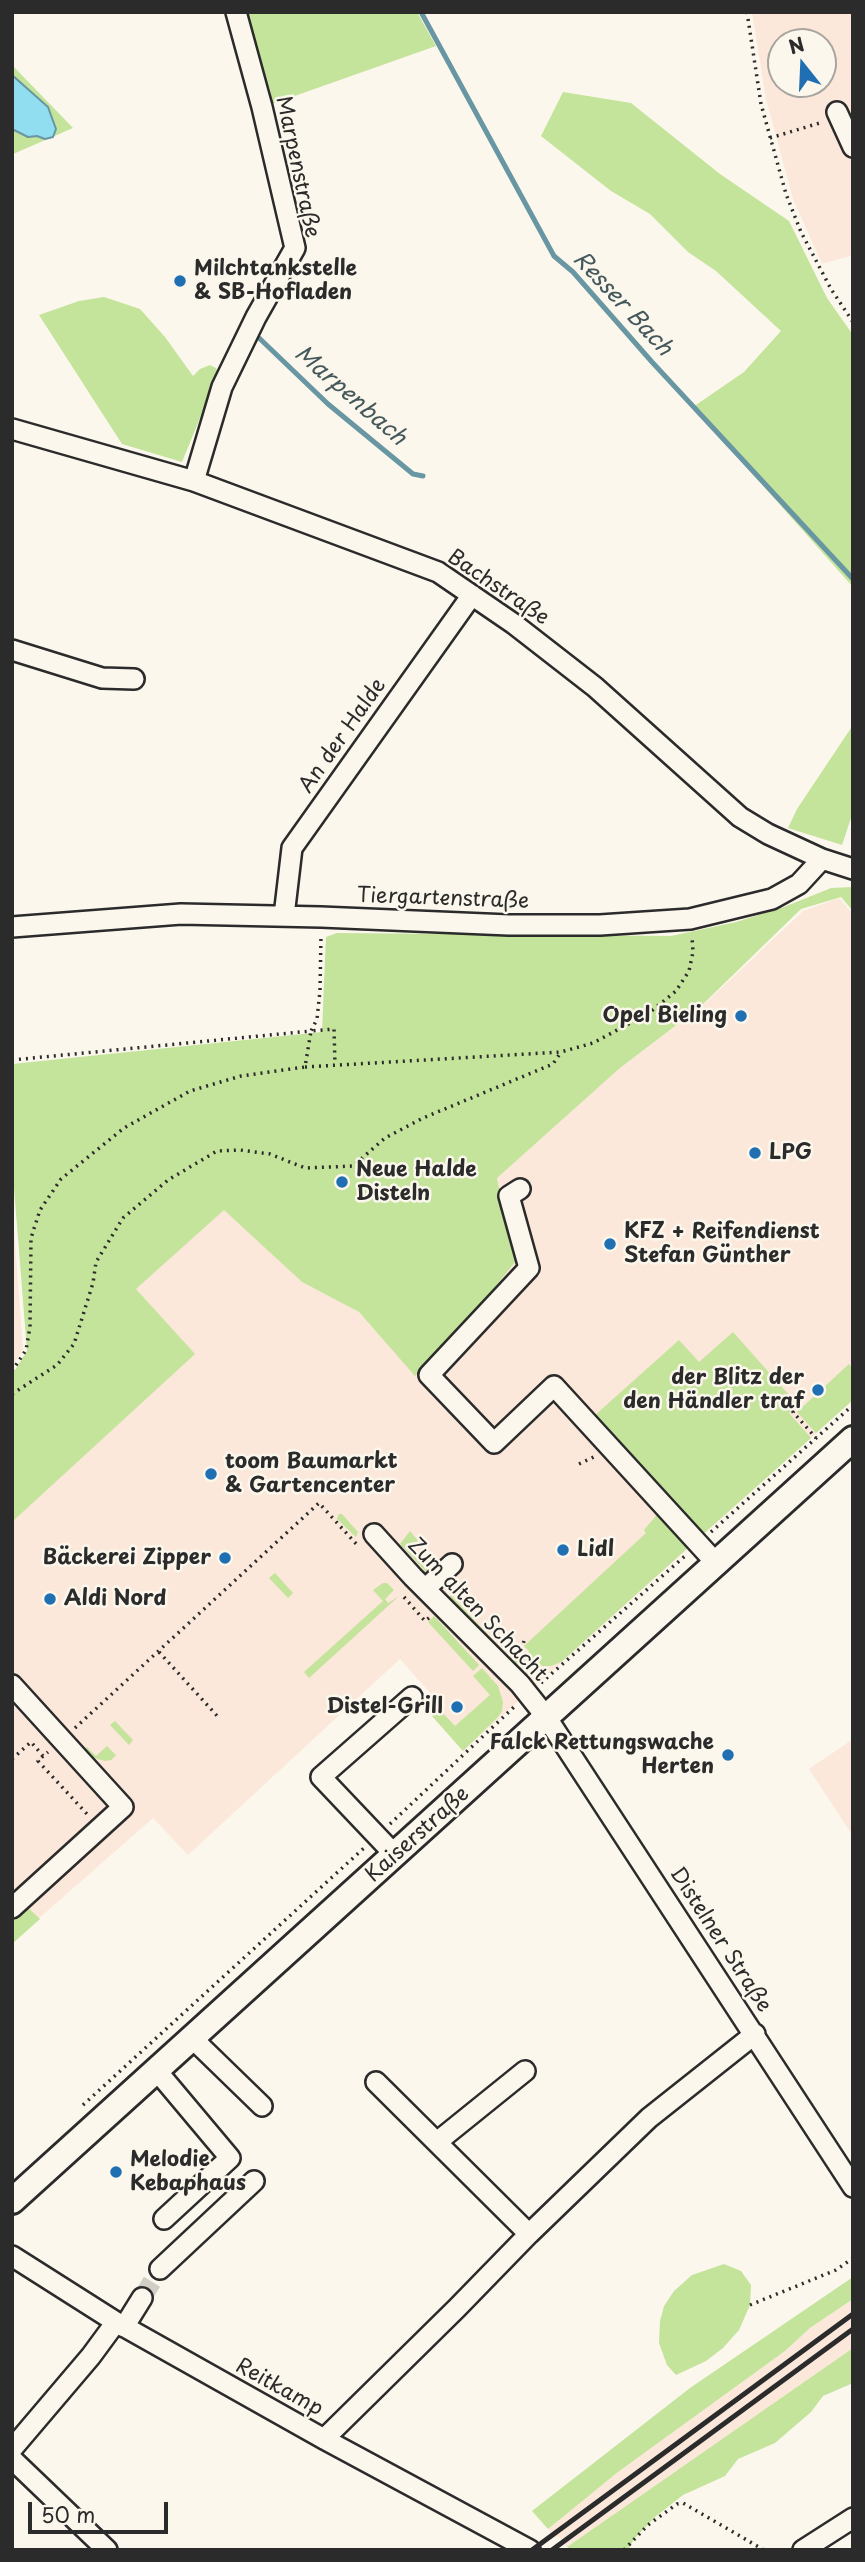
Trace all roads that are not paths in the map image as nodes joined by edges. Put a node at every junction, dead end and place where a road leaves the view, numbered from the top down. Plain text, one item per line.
1 (236, 12) edge
2 (838, 115) road end
3 (853, 147) edge
4 (12, 429) edge
5 (194, 481) junction
6 (472, 595) junction
7 (12, 650) edge
8 (134, 679) dead end
9 (822, 859) junction
10 (853, 869) edge
11 (284, 916) junction
12 (12, 926) edge
13 (520, 1189) dead end
14 (853, 1440) edge
15 (374, 1534) dead end
16 (716, 1563) junction
17 (452, 1564) dead end
18 (425, 1589) junction
19 (12, 1685) edge
20 (412, 1698) dead end
21 (547, 1718) junction
22 (395, 1855) junction
23 (12, 1908) edge
24 (755, 2035) junction
25 (192, 2039) junction
26 (157, 2071) junction
27 (525, 2071) dead end
28 (376, 2081) dead end
29 (262, 2106) dead end
30 (437, 2142) junction
31 (254, 2181) dead end
32 (853, 2187) edge
33 (12, 2201) edge
34 (164, 2219) dead end
35 (529, 2234) junction
36 (12, 2256) edge
37 (160, 2269) tunnel mouth
38 (142, 2298) tunnel mouth
39 (120, 2325) junction
40 (324, 2440) junction
41 (12, 2449) edge
42 (12, 2459) edge
43 (853, 2518) edge
44 (107, 2550) edge
45 (530, 2550) edge
46 (803, 2550) edge

1 - 5 street, Marpenstraße
2 - 3 street
4 - 5 street, Bachstraße
5 - 6 street, Bachstraße
6 - 9 street, Bachstraße
6 - 11 street, An der Halde
7 - 8 street
9 - 10 street
9 - 11 street, Tiergartenstraße
11 - 12 street, Tiergartenstraße
13 - 16 street
14 - 16 main road, Kaiserstraße
15 - 18 street, Zum alten Schacht
16 - 21 main road, Kaiserstraße
17 - 18 street
18 - 21 street, Zum alten Schacht
19 - 23 street
20 - 22 street
21 - 22 main road, Kaiserstraße
21 - 24 street, Distelner Straße
22 - 25 main road, Kaiserstraße
24 - 32 street, Distelner Straße
24 - 35 street
25 - 26 main road, Kaiserstraße
25 - 29 street
26 - 33 main road, Kaiserstraße
26 - 34 street
27 - 30 street
28 - 30 street
30 - 35 street
31 - 37 street
35 - 40 street
36 - 39 street, Reitkamp
38 - 39 street
39 - 40 street, Reitkamp
39 - 41 street
40 - 45 street, Reitkamp
42 - 44 street
43 - 46 street

